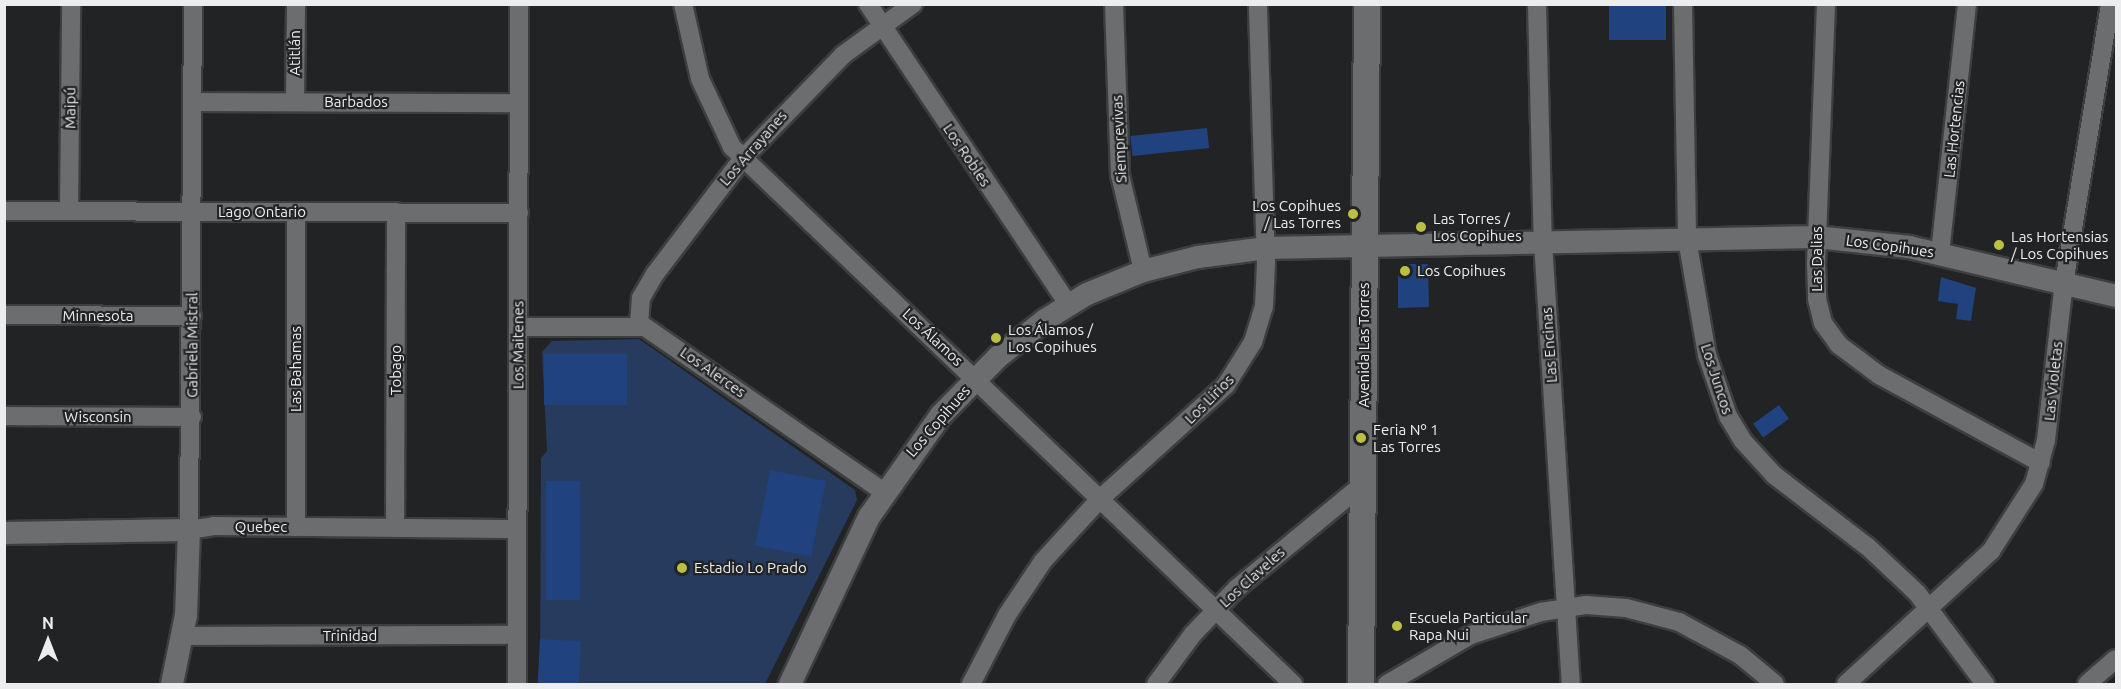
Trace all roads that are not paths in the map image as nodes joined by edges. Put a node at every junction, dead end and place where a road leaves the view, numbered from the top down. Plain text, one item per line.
1 (71, 4) edge
2 (193, 4) edge
3 (296, 4) edge
4 (519, 4) edge
5 (683, 4) edge
6 (868, 4) edge
7 (913, 4) edge
8 (1114, 4) edge
9 (1258, 4) edge
10 (1367, 4) edge
11 (1537, 4) edge
12 (1683, 4) edge
13 (1826, 4) edge
14 (1967, 4) edge
15 (2110, 4) edge
16 (880, 25) junction
17 (193, 102) junction
18 (295, 102) junction
19 (519, 103) junction
20 (744, 158) junction
21 (4, 211) edge
22 (69, 211) junction
23 (192, 211) junction
24 (296, 212) junction
25 (396, 212) junction
26 (519, 213) junction
27 (1816, 237) junction
28 (1687, 239) junction
29 (1543, 242) junction
30 (1365, 246) junction
31 (1266, 248) junction
32 (1940, 253) junction
33 (1143, 271) junction
34 (2064, 283) junction
35 (2116, 296) edge
36 (1069, 305) junction
37 (4, 315) edge
38 (192, 316) junction
39 (639, 326) junction
40 (518, 327) junction
41 (976, 378) junction
42 (4, 416) edge
43 (192, 417) junction
44 (2041, 463) junction
45 (1363, 484) junction
46 (884, 492) junction
47 (1101, 498) junction
48 (296, 527) junction
49 (395, 528) junction
50 (517, 529) junction
51 (189, 530) junction
52 (4, 533) edge
53 (1565, 607) junction
54 (1930, 608) junction
55 (1215, 610) junction
56 (517, 635) junction
57 (183, 636) junction
58 (2116, 659) edge
59 (172, 684) edge
60 (517, 684) edge
61 (790, 684) edge
62 (971, 684) edge
63 (1156, 684) edge
64 (1293, 684) edge
65 (1361, 684) edge
66 (1387, 684) edge
67 (1571, 684) edge
68 (1775, 684) edge
69 (1846, 684) edge
70 (1986, 684) edge
71 (2086, 684) edge

1 - 22 street, Maipú
2 - 17 street, Gabriela Mistral
3 - 18 street, Atitlán
4 - 19 street, Los Maitenes
5 - 20 street, Los Álamos
6 - 16 street, Los Robles
7 - 16 street, Los Arrayanes
8 - 33 street, Siemprevivas
9 - 31 street, Los Lirios
10 - 30 main road, Avenida Las Torres
11 - 29 street, Las Encinas
12 - 28 street, Los Juncos
13 - 27 street, Las Dalias
14 - 32 street, Las Hortencias
15 - 34 street, Las Violetas
16 - 20 street, Los Arrayanes
16 - 36 street, Los Robles
17 - 18 street, Barbados
17 - 23 street, Gabriela Mistral
18 - 19 street, Barbados
19 - 26 street, Los Maitenes
20 - 39 street, Los Arrayanes
20 - 41 street, Los Álamos
21 - 22 street, Lago Ontario
22 - 23 street, Lago Ontario
23 - 24 street, Lago Ontario
23 - 38 street, Gabriela Mistral
24 - 25 street, Lago Ontario
24 - 48 street, Las Bahamas
25 - 26 street, Lago Ontario
25 - 49 street, Tobago
26 - 40 street, Los Maitenes
27 - 28 street, Los Copihues
27 - 32 street, Los Copihues
27 - 44 street, Las Dalias
28 - 29 street, Los Copihues
28 - 54 street, Los Juncos
29 - 30 street, Los Copihues
29 - 53 street, Las Encinas
30 - 31 street, Los Copihues
30 - 45 main road, Avenida Las Torres
31 - 33 street, Los Copihues
31 - 47 street, Los Lirios
32 - 34 street, Los Copihues
33 - 36 street, Los Copihues
34 - 35 street, Los Copihues
34 - 44 street, Las Violetas
36 - 41 street, Los Copihues
37 - 38 street, Minnesota
38 - 43 street, Gabriela Mistral
39 - 40 street
39 - 46 street, Los Alerces
40 - 50 street, Los Maitenes
41 - 46 street, Los Copihues
41 - 47 street, Los Álamos
42 - 43 street, Wisconsin
43 - 51 street, Gabriela Mistral
44 - 54 street, Las Violetas
45 - 55 street, Los Claveles
45 - 65 main road, Avenida Las Torres
46 - 61 street, Los Copihues
47 - 55 street, Los Álamos
47 - 62 street, Los Lirios
48 - 49 street, Quebec
48 - 51 street, Quebec
49 - 50 street, Quebec
50 - 56 street, Los Maitenes
51 - 52 street, Quebec
51 - 57 street, Gabriela Mistral
53 - 66 street
53 - 67 street, Las Encinas
53 - 68 street
54 - 69 street, Las Violetas
54 - 70 street, Los Juncos
55 - 63 street, Los Claveles
55 - 64 street, Los Álamos
56 - 57 street, Trinidad
56 - 60 street, Los Maitenes
57 - 59 street, Gabriela Mistral
58 - 71 street

